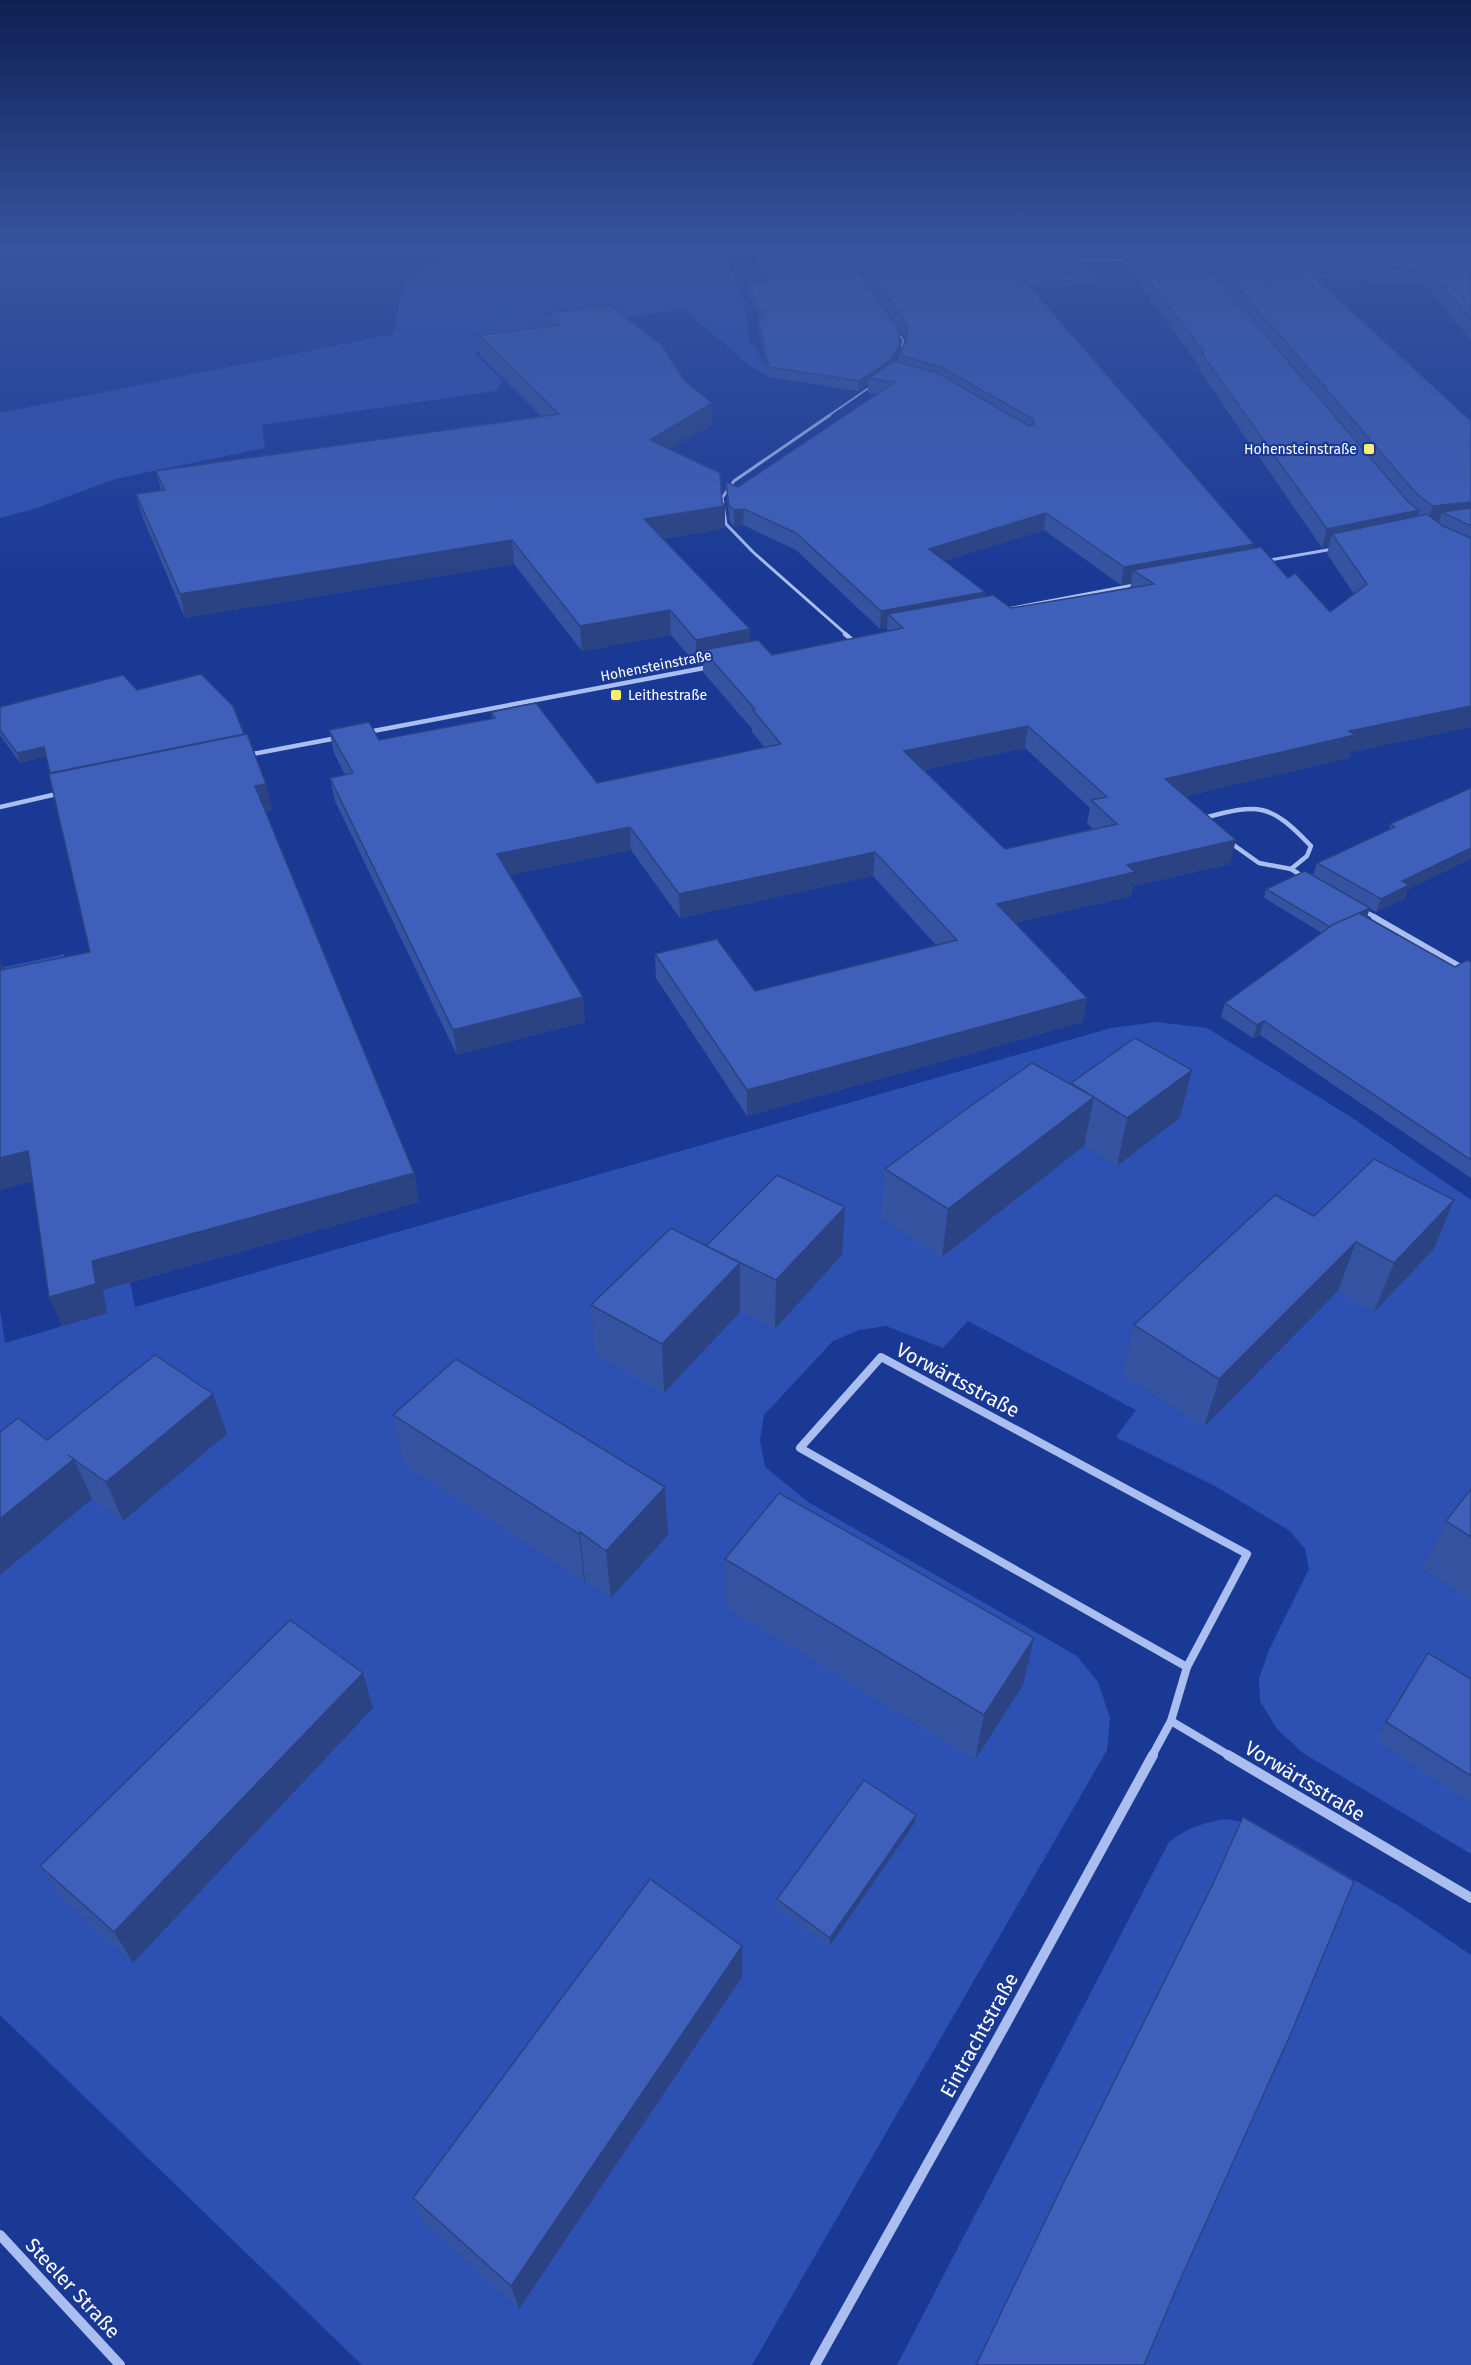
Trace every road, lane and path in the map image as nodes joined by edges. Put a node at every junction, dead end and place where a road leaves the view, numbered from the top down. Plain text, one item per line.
1 (900, 356) edge
2 (899, 361) edge
3 (882, 379) edge
4 (1340, 548) edge
5 (1262, 562) edge
6 (1149, 582) edge
7 (1005, 610) edge
8 (862, 637) edge
9 (851, 639) junction
10 (840, 641) edge
11 (717, 665) edge
12 (364, 732) edge
13 (341, 737) edge
14 (236, 758) edge
15 (63, 792) edge
16 (0, 807) edge
17 (1211, 824) edge
18 (1224, 837) edge
19 (1291, 869) junction
20 (1311, 880) edge
21 (1352, 904) edge
22 (1471, 973) edge
23 (1187, 1667) junction
24 (1171, 1721) junction
25 (1471, 1898) edge
26 (0, 2235) edge
27 (120, 2365) edge
28 (815, 2365) edge

1 - 2 street
3 - 9 street
4 - 5 street
6 - 7 street
8 - 9 street
9 - 10 street
11 - 12 street, Hohensteinstraße
13 - 14 street
15 - 16 street
17 - 19 street
18 - 19 street
19 - 20 street
21 - 22 street
23 - 23 street, Vorwärtsstraße
23 - 24 street, Vorwärtsstraße
24 - 25 street, Vorwärtsstraße
24 - 28 street, Eintrachtstraße
26 - 27 street, Steeler Straße

